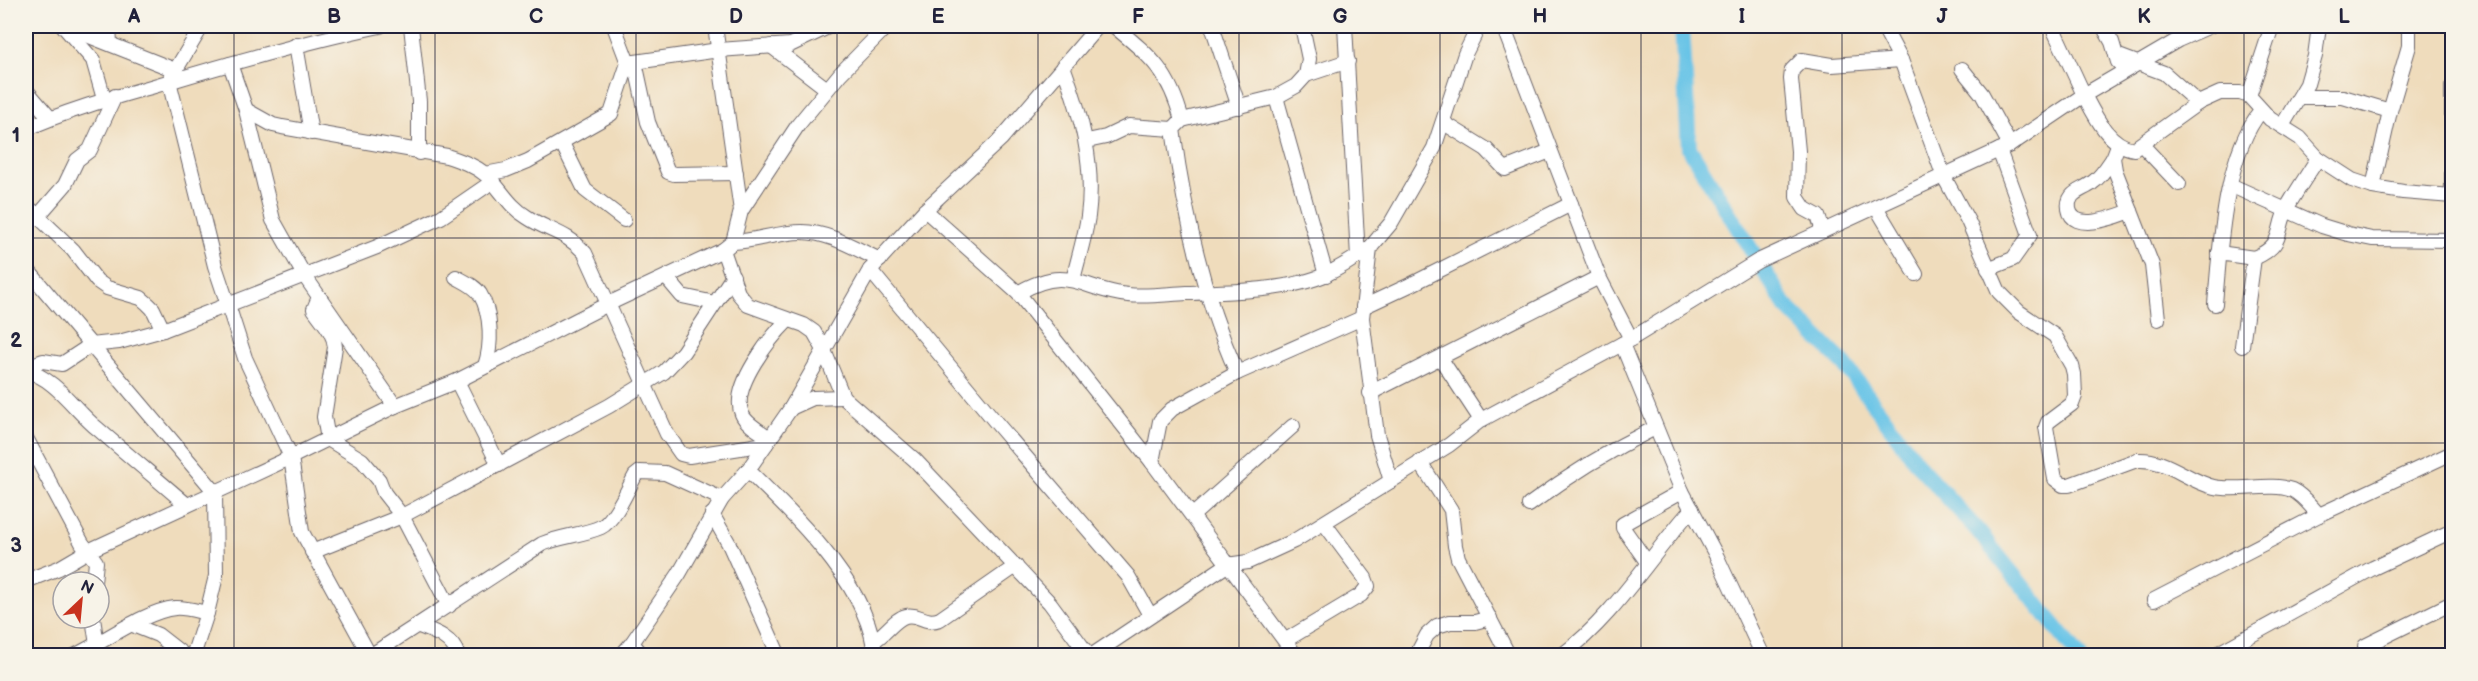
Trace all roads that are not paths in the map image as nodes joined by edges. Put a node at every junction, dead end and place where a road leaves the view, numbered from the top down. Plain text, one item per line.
1 (63, 26) edge
2 (109, 26) edge
3 (380, 26) edge
4 (411, 26) edge
5 (614, 26) edge
6 (715, 26) edge
7 (830, 26) edge
8 (887, 26) edge
9 (1098, 26) edge
10 (1114, 26) edge
11 (1212, 26) edge
12 (1302, 26) edge
13 (1345, 26) edge
14 (1479, 26) edge
15 (1503, 26) edge
16 (1883, 26) edge
17 (2052, 26) edge
18 (2103, 26) edge
19 (2210, 26) edge
20 (2272, 26) edge
21 (2319, 26) edge
22 (2409, 26) edge
23 (197, 29) edge
24 (110, 43) junction
25 (296, 45) junction
26 (771, 46) junction
27 (719, 50) junction
28 (2115, 55) junction
29 (1901, 60) junction
30 (1348, 61) junction
31 (632, 63) junction
32 (2138, 63) junction
33 (230, 64) junction
34 (1063, 66) junction
35 (1962, 69) dead end
36 (2122, 72) junction
37 (1306, 75) junction
38 (172, 76) junction
39 (2452, 87) edge
40 (827, 89) junction
41 (26, 90) edge
42 (2084, 95) junction
43 (2249, 96) junction
44 (1276, 97) junction
45 (2301, 97) junction
46 (109, 98) junction
47 (2198, 103) junction
48 (1239, 107) junction
49 (246, 110) junction
50 (2261, 111) junction
51 (2390, 111) junction
52 (50, 118) junction
53 (1444, 123) junction
54 (1177, 124) junction
55 (2282, 126) junction
56 (26, 129) edge
57 (311, 133) junction
58 (1087, 141) junction
59 (562, 143) junction
60 (2142, 145) junction
61 (2005, 148) junction
62 (1550, 151) junction
63 (2116, 152) junction
64 (419, 153) junction
65 (2318, 158) junction
66 (2452, 171) edge
67 (736, 173) junction
68 (1944, 177) junction
69 (488, 178) junction
70 (2179, 184) dead end
71 (2230, 185) junction
72 (2373, 187) junction
73 (2452, 196) edge
74 (1571, 204) junction
75 (26, 205) edge
76 (1876, 207) junction
77 (2287, 209) junction
78 (925, 210) junction
79 (741, 211) junction
80 (2131, 211) junction
81 (39, 215) junction
82 (624, 220) dead end
83 (1823, 231) junction
84 (2452, 240) edge
85 (728, 246) junction
86 (1370, 248) junction
87 (2219, 253) junction
88 (1358, 257) junction
89 (2254, 258) junction
90 (880, 260) junction
91 (26, 268) edge
92 (1201, 269) junction
93 (1988, 269) junction
94 (870, 270) junction
95 (1916, 273) dead end
96 (304, 275) junction
97 (1326, 275) junction
98 (733, 276) junction
99 (456, 277) dead end
100 (666, 277) junction
101 (1599, 277) junction
102 (1073, 280) junction
103 (1018, 292) junction
104 (1187, 293) junction
105 (1208, 293) junction
106 (319, 297) junction
107 (715, 303) junction
108 (608, 304) junction
109 (2215, 304) dead end
110 (228, 305) junction
111 (1362, 312) junction
112 (2158, 319) dead end
113 (788, 320) junction
114 (163, 330) junction
115 (1626, 342) junction
116 (91, 345) junction
117 (2242, 346) dead end
118 (823, 348) junction
119 (1441, 359) junction
120 (485, 366) junction
121 (26, 369) edge
122 (1237, 373) junction
123 (458, 381) junction
124 (646, 383) junction
125 (1370, 393) junction
126 (843, 397) junction
127 (395, 406) junction
128 (791, 408) junction
129 (1481, 420) junction
130 (1293, 426) dead end
131 (1655, 428) junction
132 (26, 438) edge
133 (328, 439) junction
134 (768, 441) junction
135 (2452, 453) edge
136 (291, 457) junction
137 (1152, 462) junction
138 (1420, 462) junction
139 (500, 465) junction
140 (748, 470) junction
141 (1391, 481) junction
142 (1682, 491) junction
143 (215, 492) junction
144 (722, 499) junction
145 (187, 505) junction
146 (1529, 505) dead end
147 (1692, 509) junction
148 (712, 514) junction
149 (1193, 515) junction
150 (2319, 515) junction
151 (402, 516) junction
152 (1324, 523) junction
153 (2452, 531) edge
154 (88, 551) junction
155 (312, 552) junction
156 (1647, 562) junction
157 (1227, 565) junction
158 (1016, 566) junction
159 (95, 570) edge
160 (26, 581) edge
161 (2154, 600) dead end
162 (2452, 603) edge
163 (449, 606) junction
164 (207, 614) junction
165 (1150, 615) junction
166 (1490, 618) junction
167 (133, 625) junction
168 (419, 626) junction
169 (95, 630) edge
170 (875, 640) junction
171 (1286, 640) junction
172 (632, 643) junction
173 (97, 645) junction
174 (2365, 646) dead end
175 (1567, 652) edge
176 (1096, 654) edge
177 (74, 656) edge
178 (185, 656) edge
179 (193, 656) edge
180 (370, 656) edge
181 (458, 656) edge
182 (621, 656) edge
183 (643, 656) edge
184 (779, 656) edge
185 (875, 656) edge
186 (1296, 656) edge
187 (1416, 656) edge
188 (1509, 656) edge
189 (1584, 656) edge
190 (1763, 656) edge
191 (2213, 656) edge

1 - 24 street
1 - 46 street
2 - 24 street
3 - 25 street
4 - 64 street
5 - 31 street
6 - 27 street
7 - 26 street
8 - 40 street
9 - 34 street
10 - 54 street
11 - 48 street
12 - 37 street
13 - 30 street
14 - 53 street
15 - 62 street
16 - 29 street
17 - 42 street
18 - 28 street
19 - 32 street
20 - 43 street
21 - 45 street
22 - 51 street
23 - 38 street
24 - 38 street
25 - 33 street
25 - 57 street
26 - 27 street
26 - 40 street
27 - 31 street
27 - 67 street
28 - 32 street
28 - 36 street
29 - 68 street
29 - 83 street
30 - 37 street
30 - 88 street
31 - 59 street
31 - 67 street
32 - 36 street
32 - 47 street
33 - 38 street
33 - 49 street
34 - 58 street
34 - 78 street
35 - 61 street
36 - 42 street
37 - 44 street
38 - 46 street
38 - 110 street
39 - 66 street
40 - 79 street
41 - 52 street
42 - 61 street
42 - 63 street
43 - 47 street
43 - 50 street
44 - 48 street
44 - 97 street
45 - 51 street
45 - 55 street
46 - 52 street
46 - 81 street
47 - 60 street
48 - 54 street
49 - 57 street
49 - 96 street
50 - 55 street
50 - 71 street
51 - 72 street
52 - 56 street
53 - 62 street
53 - 86 street
54 - 58 street
54 - 92 street
55 - 65 street
57 - 64 street
58 - 102 street
59 - 69 street
59 - 82 street
60 - 63 street
60 - 70 street
61 - 68 street
61 - 93 street
62 - 74 street
63 - 80 street
63 - 80 street
64 - 69 street
65 - 72 street
65 - 77 street
66 - 73 street
67 - 79 street
68 - 76 street
68 - 93 street
69 - 96 street
69 - 108 street
71 - 77 street
71 - 87 street
72 - 73 street
74 - 101 street
74 - 111 street
75 - 81 street
76 - 83 street
76 - 95 street
77 - 84 street
77 - 89 street
78 - 90 street
78 - 103 street
79 - 85 street
80 - 112 street
81 - 114 street
83 - 115 street
85 - 90 street
85 - 98 street
85 - 100 street
86 - 88 street
86 - 111 street
87 - 89 street
87 - 109 street
88 - 97 street
89 - 117 street
90 - 94 street
91 - 116 street
92 - 104 street
92 - 105 street
93 - 150 street
94 - 118 street
94 - 165 street
96 - 106 street
96 - 110 street
97 - 105 street
98 - 107 street
98 - 113 street
99 - 120 street
100 - 107 street
100 - 108 street
101 - 115 street
101 - 119 street
102 - 103 street
102 - 104 street
103 - 137 street
104 - 105 street
105 - 122 street
106 - 127 street
106 - 133 street
107 - 124 street
108 - 120 street
108 - 124 street
110 - 114 street
110 - 136 street
111 - 122 street
111 - 125 street
113 - 118 street
113 - 134 street
114 - 116 street
115 - 129 street
115 - 131 street
116 - 121 street
116 - 143 street
118 - 126 street
118 - 128 street
119 - 125 street
119 - 129 street
120 - 123 street
121 - 145 street
122 - 137 street
123 - 127 street
123 - 139 street
124 - 134 street
124 - 139 street
125 - 141 street
126 - 128 street
126 - 158 street
127 - 133 street
128 - 134 street
129 - 138 street
130 - 149 street
131 - 142 street
131 - 146 street
132 - 154 street
133 - 136 street
133 - 151 street
134 - 140 street
135 - 150 street
136 - 143 street
136 - 155 street
137 - 149 street
138 - 141 street
138 - 166 street
139 - 151 street
140 - 144 street
140 - 170 street
141 - 152 street
142 - 147 street
142 - 156 street
143 - 145 street
143 - 164 street
144 - 148 street
144 - 163 street
145 - 154 street
147 - 156 street
147 - 190 street
148 - 172 street
148 - 184 street
149 - 157 street
150 - 161 street
151 - 155 street
151 - 163 street
152 - 157 street
152 - 171 street
153 - 191 street
154 - 159 street
154 - 160 street
155 - 180 street
156 - 175 street
157 - 165 street
157 - 171 street
158 - 170 street
158 - 176 street
162 - 174 street
163 - 168 street
164 - 167 street
164 - 179 street
165 - 176 street
166 - 187 street
166 - 188 street
167 - 173 street
167 - 178 street
168 - 180 street
168 - 181 street
169 - 173 street
170 - 185 street
171 - 186 street
172 - 182 street
172 - 183 street
173 - 177 street
175 - 189 street

